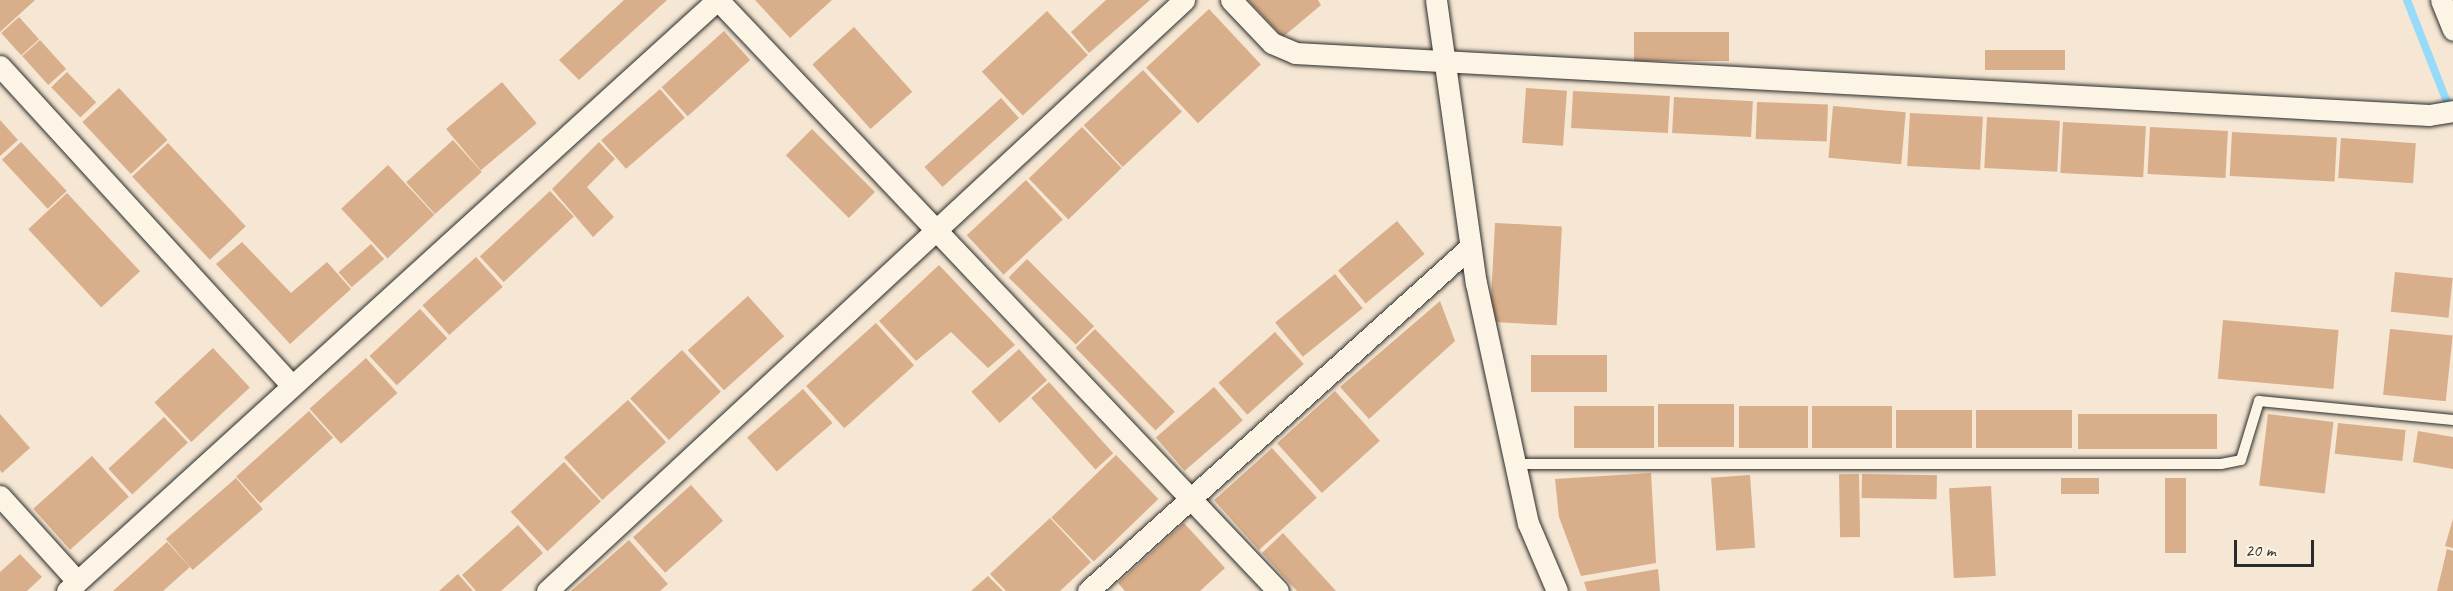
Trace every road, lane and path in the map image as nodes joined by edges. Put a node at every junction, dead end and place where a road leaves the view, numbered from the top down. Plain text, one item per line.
1 (717, 0) edge
2 (1184, 0) edge
3 (1231, 0) edge
4 (1436, 0) edge
5 (2441, 0) edge
6 (2453, 30) edge
7 (1444, 62) junction
8 (0, 66) edge
9 (2453, 111) edge
10 (932, 230) junction
11 (1470, 247) junction
12 (290, 384) junction
13 (2453, 420) edge
14 (1516, 464) junction
15 (0, 496) edge
16 (1192, 496) junction
17 (72, 586) edge
18 (547, 591) edge
19 (1088, 591) edge
20 (1278, 591) edge
21 (1557, 591) edge

1 - 10 street
1 - 12 street
2 - 10 street
3 - 7 street
4 - 7 street
5 - 6 street
7 - 9 street
7 - 11 street
8 - 12 street
10 - 16 street
10 - 18 street
11 - 14 street
11 - 16 street
12 - 17 street
13 - 14 lane
14 - 21 street
15 - 17 street
16 - 19 street
16 - 20 street

